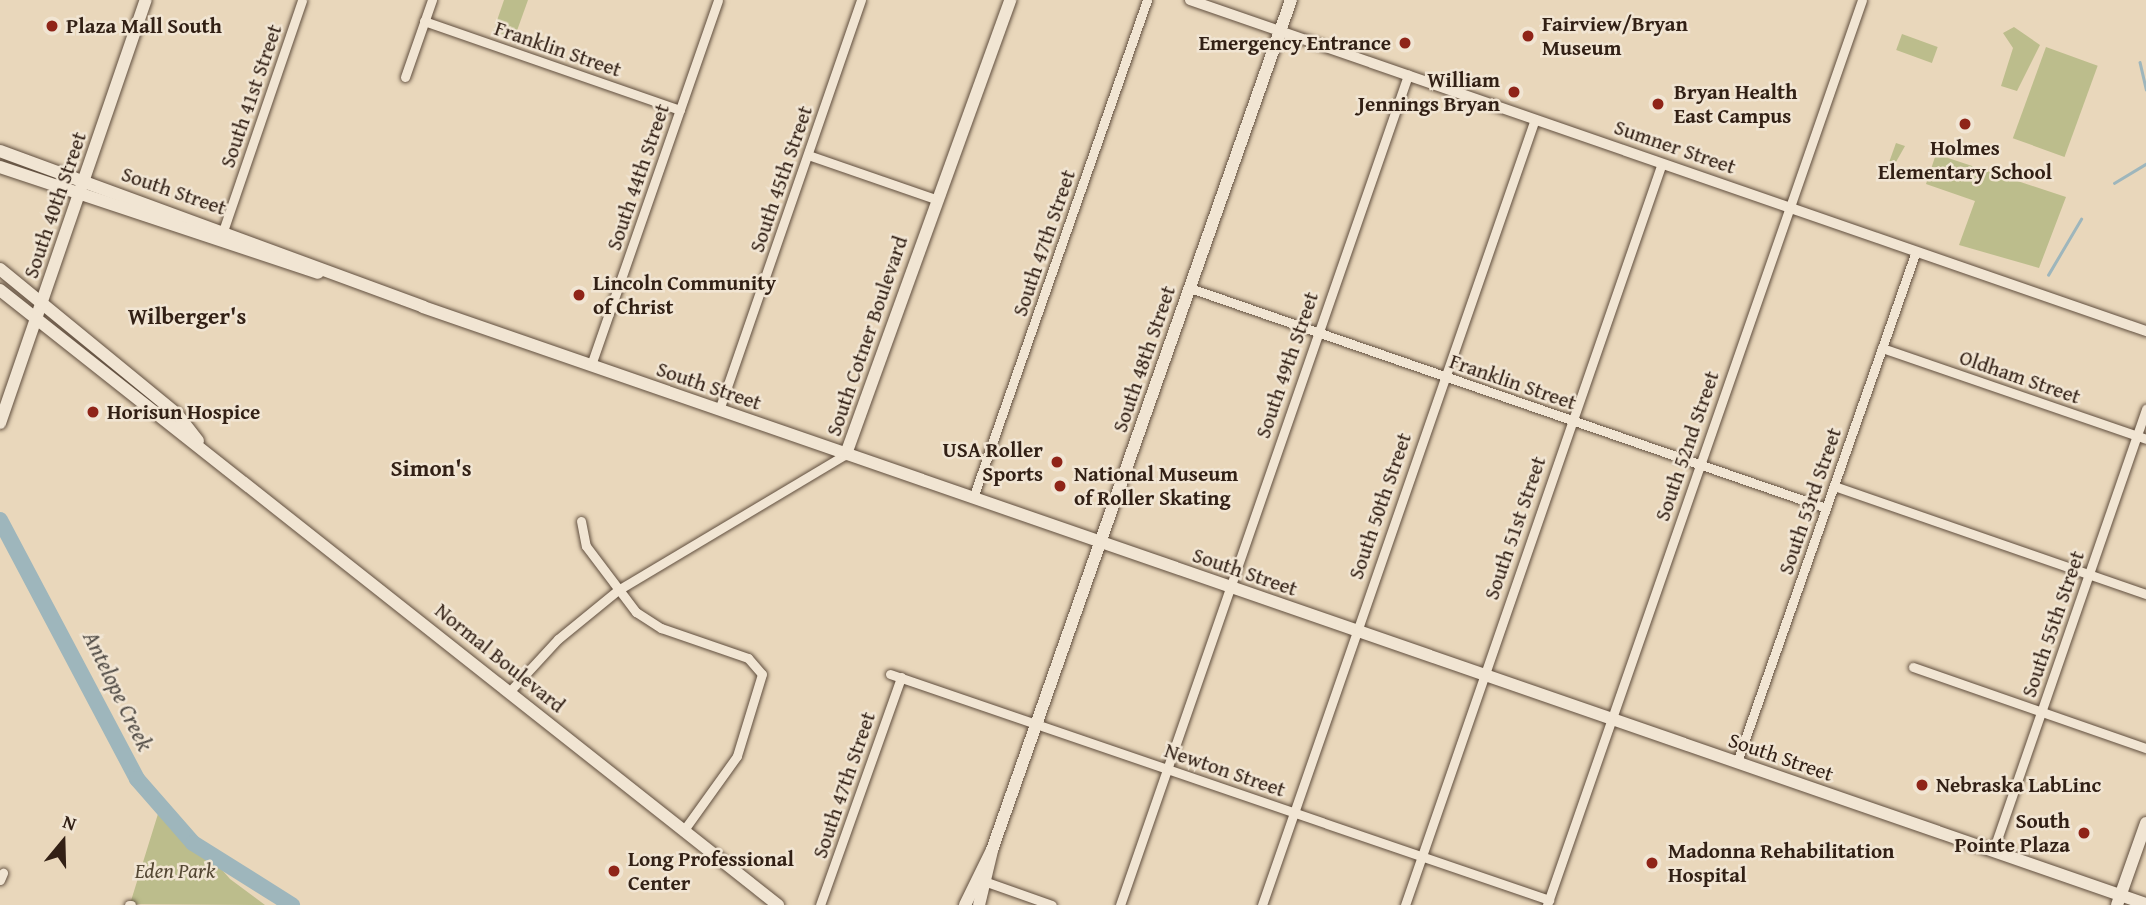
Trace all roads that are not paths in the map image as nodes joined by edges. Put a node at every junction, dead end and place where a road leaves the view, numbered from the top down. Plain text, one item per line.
1 (146, 0) edge
2 (302, 0) edge
3 (432, 0) edge
4 (718, 0) edge
5 (861, 0) edge
6 (1010, 0) edge
7 (1147, 0) edge
8 (1191, 0) edge
9 (1291, 0) edge
10 (1862, 0) edge
11 (424, 21) junction
12 (1280, 31) junction
13 (1408, 75) junction
14 (405, 77) dead end
15 (680, 110) junction
16 (1535, 119) junction
17 (0, 151) edge
18 (808, 155) junction
19 (1662, 163) junction
20 (0, 167) edge
21 (85, 180) junction
22 (80, 195) junction
23 (935, 199) junction
24 (1789, 207) junction
25 (223, 229) junction
26 (219, 243) junction
27 (1916, 251) junction
28 (0, 269) edge
29 (332, 275) junction
30 (1190, 288) junction
31 (0, 290) edge
32 (41, 306) junction
33 (35, 321) junction
34 (2146, 331) edge
35 (1317, 332) junction
36 (1882, 348) junction
37 (590, 365) junction
38 (1444, 376) junction
39 (2146, 409) edge
40 (719, 410) junction
41 (1572, 420) junction
42 (0, 423) edge
43 (2141, 438) edge
44 (199, 442) junction
45 (846, 454) junction
46 (1699, 464) junction
47 (1834, 486) junction
48 (972, 498) junction
49 (1826, 508) junction
50 (581, 521) dead end
51 (1100, 542) junction
52 (2089, 574) junction
53 (1228, 586) junction
54 (618, 590) junction
55 (2146, 594) edge
56 (1355, 630) junction
57 (1913, 667) dead end
58 (890, 674) dead end
59 (1482, 674) junction
60 (901, 677) junction
61 (510, 691) junction
62 (2041, 712) junction
63 (1609, 718) junction
64 (1037, 724) junction
65 (2146, 748) edge
66 (1737, 762) junction
67 (1167, 768) junction
68 (1294, 812) junction
69 (2146, 823) edge
70 (684, 830) junction
71 (1993, 851) junction
72 (1422, 856) junction
73 (981, 880) junction
74 (2119, 900) edge
75 (1548, 902) edge
76 (2146, 904) edge
77 (778, 905) edge
78 (820, 905) edge
79 (965, 905) edge
80 (979, 905) edge
81 (1052, 905) edge
82 (1120, 905) edge
83 (1262, 905) edge
84 (1405, 905) edge

1 - 21 main road, South 40th Street
2 - 25 street, South 41st Street
3 - 11 street
4 - 15 street, South 44th Street
5 - 18 street, South 45th Street
6 - 23 main road, South Cotner Boulevard
7 - 48 street, South 47th Street
8 - 12 street, Sumner Street
9 - 12 main road, South 48th Street
10 - 24 street, South 52nd Street
11 - 14 street
11 - 15 street, Franklin Street
12 - 13 street, Sumner Street
12 - 30 main road, South 48th Street
13 - 16 street, Sumner Street
13 - 35 street, South 49th Street
15 - 37 street, South 44th Street
16 - 19 street, Sumner Street
16 - 38 street, South 50th Street
17 - 21 main road, South Street
18 - 23 street
18 - 40 street, South 45th Street
19 - 24 street, Sumner Street
19 - 41 street, South 51st Street
20 - 22 main road, South Street
21 - 22 main road, South 40th Street
21 - 25 main road, South Street
22 - 26 main road, South Street
22 - 32 main road, South 40th Street
23 - 45 main road, South Cotner Boulevard
24 - 27 street, Sumner Street
24 - 46 street, South 52nd Street
25 - 26 street, South 41st Street
25 - 29 main road, South Street
26 - 29 main road, South Street
27 - 34 street, Sumner Street
27 - 36 street, South 53rd Street
28 - 32 main road, Normal Boulevard
29 - 37 main road, South Street
30 - 35 street, Franklin Street
30 - 51 main road, South 48th Street
31 - 33 main road, Normal Boulevard
32 - 33 main road, South 40th Street
32 - 44 main road, Normal Boulevard
33 - 42 main road, South 40th Street
33 - 44 main road, Normal Boulevard
35 - 38 street, Franklin Street
35 - 53 street, South 49th Street
36 - 43 street, Oldham Street
36 - 47 street, South 53rd Street
37 - 40 main road, South Street
38 - 41 street, Franklin Street
38 - 56 street, South 50th Street
39 - 43 street, South 55th Street
40 - 45 main road, South Street
41 - 46 street, Franklin Street
41 - 59 street, South 51st Street
43 - 52 street, South 55th Street
44 - 61 main road, Normal Boulevard
45 - 48 main road, South Street
45 - 54 street, South Cotner Boulevard
46 - 49 street, Franklin Street
46 - 63 street, South 52nd Street
47 - 49 street, South 53rd Street
47 - 52 street
48 - 51 main road, South Street
49 - 66 street, South 53rd Street
50 - 54 street
51 - 53 main road, South Street
51 - 64 main road, South 48th Street
52 - 55 street
52 - 62 street, South 55th Street
53 - 56 main road, South Street
53 - 67 street, South 49th Street
54 - 61 street, South Cotner Boulevard
54 - 70 street
56 - 59 main road, South Street
56 - 68 street, South 50th Street
57 - 62 street
58 - 60 street, Newton Street
59 - 63 main road, South Street
59 - 72 street, South 51st Street
60 - 64 street, Newton Street
60 - 78 street, South 47th Street
61 - 70 main road, Normal Boulevard
62 - 65 street
62 - 71 street, South 55th Street
63 - 66 main road, South Street
63 - 75 street, South 52nd Street
64 - 67 street, Newton Street
64 - 73 main road, South 48th Street
66 - 71 main road, South Street
67 - 68 street, Newton Street
67 - 82 street, South 49th Street
68 - 72 street, Newton Street
68 - 83 street, South 50th Street
69 - 74 main road
70 - 77 main road, Normal Boulevard
71 - 74 main road, South Street
72 - 75 street, Newton Street
72 - 84 street, South 51st Street
73 - 79 main road, South 48th Street
73 - 80 main road, South 48th Street
73 - 81 street
74 - 76 main road, South Street

